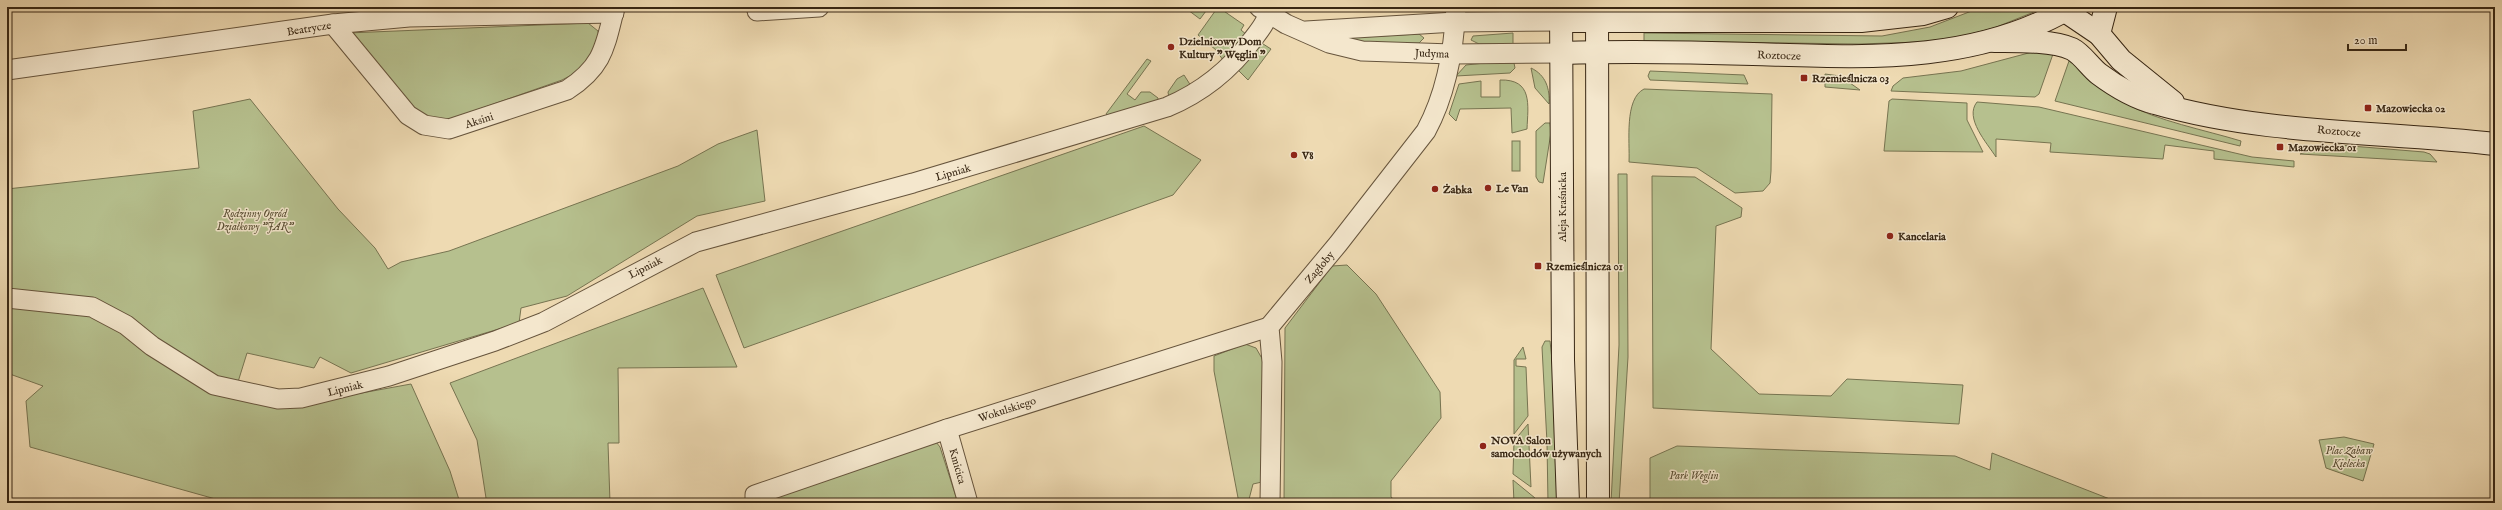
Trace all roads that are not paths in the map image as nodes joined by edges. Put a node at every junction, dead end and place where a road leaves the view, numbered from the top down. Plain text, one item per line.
1 (820, 7) edge
2 (1947, 7) edge
3 (2106, 7) edge
4 (2065, 8) edge
5 (1266, 9) edge
6 (615, 10) edge
7 (757, 11) dead end
8 (1562, 14) edge
9 (1597, 14) edge
10 (1456, 15) edge
11 (333, 24) junction
12 (1306, 31) junction
13 (2099, 34) junction
14 (1994, 41) junction
15 (2072, 49) junction
16 (1598, 52) junction
17 (1562, 53) junction
18 (1452, 54) junction
19 (7, 70) edge
20 (2184, 110) junction
21 (2495, 144) edge
22 (7, 298) edge
23 (1269, 327) junction
24 (947, 429) junction
25 (755, 503) edge
26 (968, 503) edge
27 (1270, 503) edge
28 (1568, 503) edge
29 (1598, 503) edge

1 - 7 street
2 - 9 street
3 - 13 street
4 - 13 street, Roztocze
4 - 14 street, Roztocze
4 - 15 street
5 - 12 street, Judyma
5 - 22 street, Lipniak
6 - 11 street, Beatrycze
6 - 11 street, Aksini
8 - 9 street
8 - 10 street, Judyma
8 - 17 street, Aleja Kraśnicka
9 - 16 street
10 - 12 street, Judyma
10 - 18 street, Zagłoby
11 - 19 street, Beatrycze
12 - 18 street, Judyma
13 - 20 street, Roztocze
14 - 15 street, Roztocze
14 - 16 street, Roztocze
15 - 20 street, Roztocze
16 - 17 street, Roztocze
16 - 29 street
17 - 18 street, Judyma
17 - 28 street, Aleja Kraśnicka
18 - 23 street, Zagłoby
20 - 21 street, Roztocze
23 - 24 street, Wokulskiego
23 - 27 street
24 - 25 street, Wokulskiego
24 - 26 street, Kmicica

